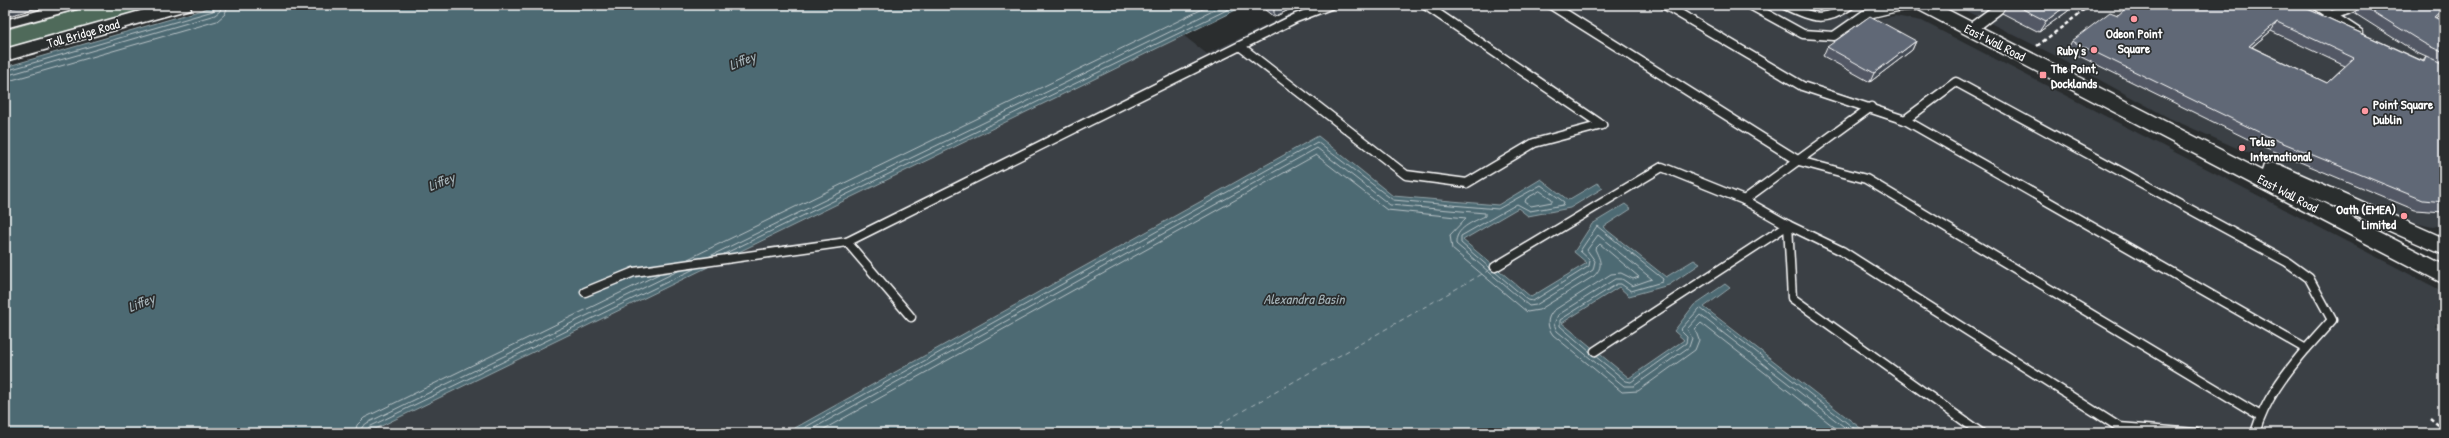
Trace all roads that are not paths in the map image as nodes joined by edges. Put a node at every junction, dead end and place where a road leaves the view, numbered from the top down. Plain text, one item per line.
1 (75, 5) edge
2 (183, 5) edge
3 (1330, 5) edge
4 (1425, 5) edge
5 (1550, 5) edge
6 (1665, 5) edge
7 (1750, 5) edge
8 (1785, 5) edge
9 (1850, 5) edge
10 (1923, 5) edge
11 (2004, 5) edge
12 (2316, 5) edge
13 (2361, 5) edge
14 (2330, 16) junction
15 (5, 24) edge
16 (1971, 29) junction
17 (2367, 37) edge
18 (1241, 46) junction
19 (5, 55) edge
20 (1871, 107) junction
21 (1905, 120) junction
22 (2152, 122) junction
23 (1799, 161) junction
24 (1744, 200) junction
25 (1788, 226) junction
26 (847, 242) junction
27 (2444, 247) edge
28 (1495, 267) dead end
29 (2444, 275) edge
30 (585, 292) dead end
31 (911, 317) dead end
32 (2307, 350) junction
33 (1595, 351) dead end
34 (2259, 415) junction
35 (1981, 433) edge
36 (2196, 433) edge
37 (2255, 433) edge

1 - 15 street
2 - 19 main road, Toll Bridge Road
3 - 18 lane
4 - 18 lane
5 - 23 lane
6 - 20 lane
7 - 10 lane
8 - 9 lane
10 - 16 main road, East Wall Road
11 - 16 street
12 - 14 lane
13 - 14 street
14 - 17 lane
16 - 22 main road, East Wall Road
18 - 26 lane
20 - 21 lane
20 - 23 lane
21 - 32 lane
21 - 32 lane
22 - 27 main road, East Wall Road
22 - 29 main road, East Wall Road
23 - 24 lane
23 - 34 lane
24 - 25 lane
24 - 28 lane
25 - 33 lane
25 - 35 lane
25 - 36 lane
26 - 30 lane
26 - 31 lane
32 - 34 lane
34 - 37 lane

